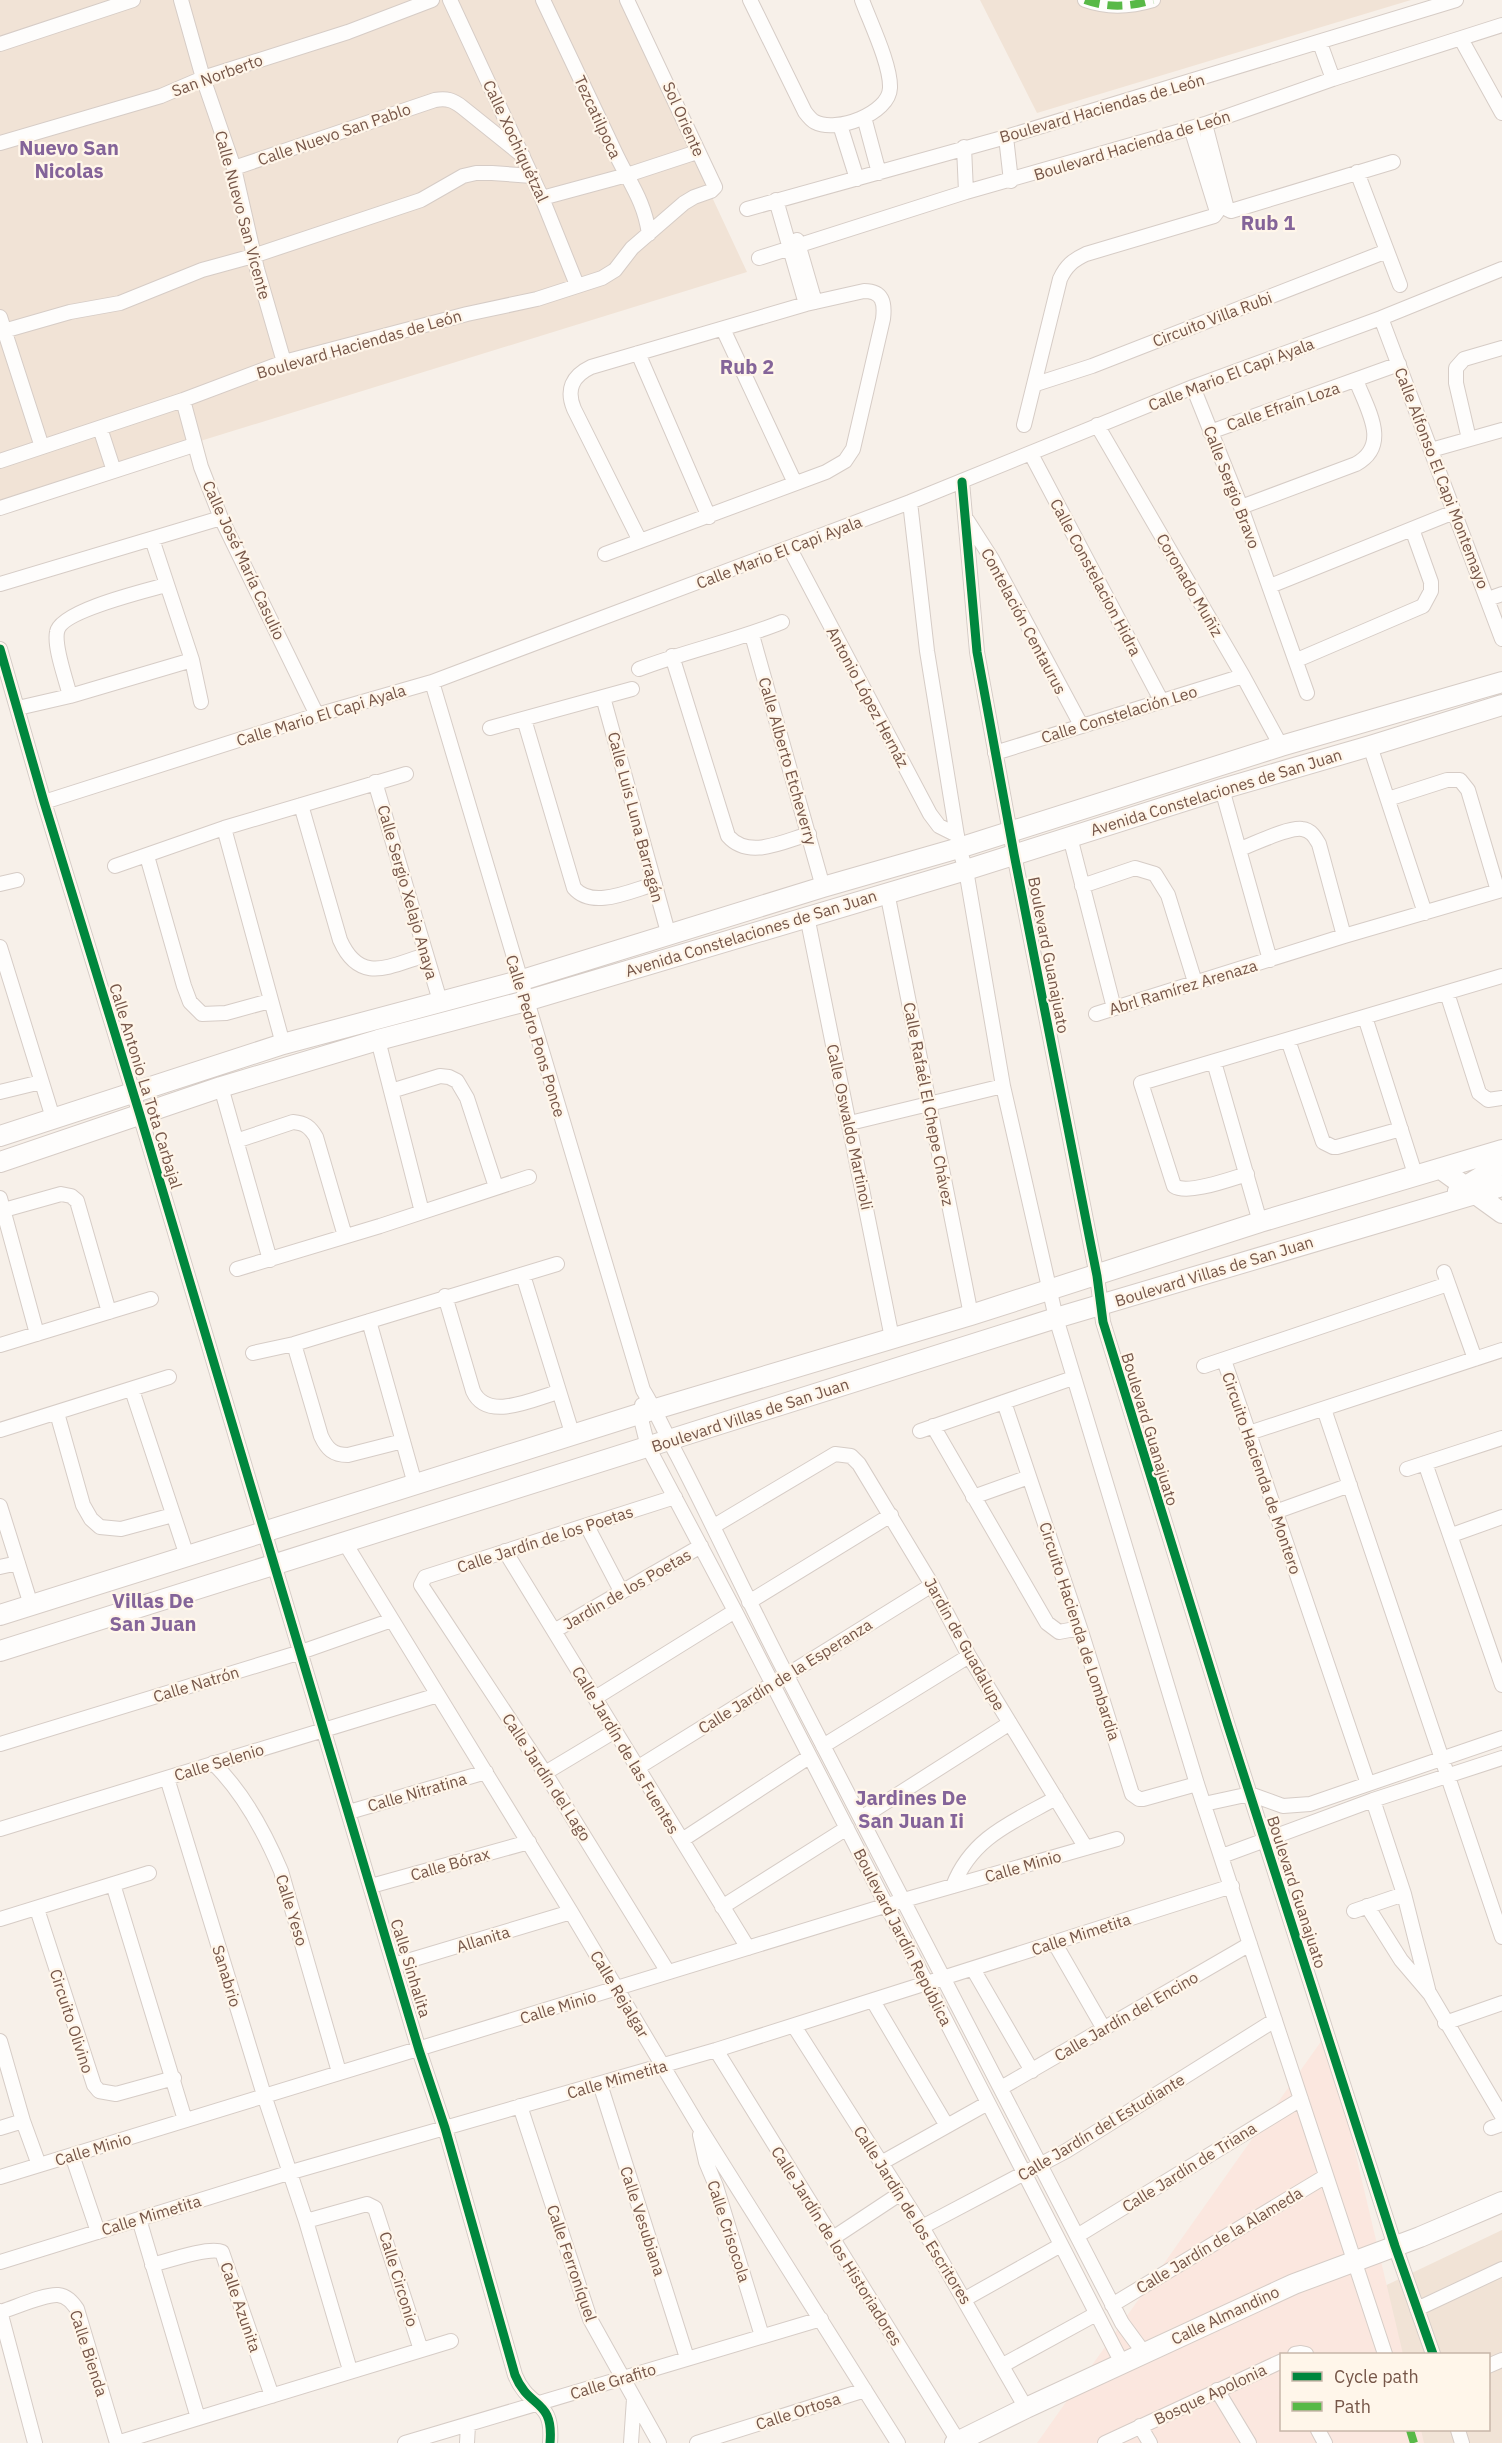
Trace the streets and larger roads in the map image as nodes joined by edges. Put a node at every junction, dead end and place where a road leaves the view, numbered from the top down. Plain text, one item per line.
1 (133, 0) edge
2 (181, 0) edge
3 (432, 0) edge
4 (450, 0) edge
5 (543, 0) edge
6 (627, 0) edge
7 (750, 0) edge
8 (862, 0) edge
9 (1084, 0) edge
10 (1153, 0) edge
11 (1456, 0) edge
12 (1502, 25) edge
13 (1461, 39) junction
14 (1320, 43) junction
15 (0, 44) edge
16 (203, 78) junction
17 (1333, 79) junction
18 (1502, 113) edge
19 (864, 117) junction
20 (1205, 124) junction
21 (840, 125) junction
22 (1191, 128) junction
23 (1006, 137) junction
24 (0, 143) edge
25 (964, 147) junction
26 (697, 152) junction
27 (523, 156) junction
28 (1393, 162) dead end
29 (234, 168) junction
30 (1357, 172) junction
31 (879, 173) junction
32 (627, 175) junction
33 (532, 176) junction
34 (857, 179) junction
35 (1011, 181) junction
36 (966, 192) junction
37 (542, 198) junction
38 (780, 199) junction
39 (747, 209) dead end
40 (668, 217) joint
41 (649, 234) junction
42 (794, 248) junction
43 (1387, 251) junction
44 (254, 256) junction
45 (759, 258) dead end
46 (1502, 269) edge
47 (577, 285) junction
48 (1400, 285) dead end
49 (810, 303) junction
50 (1381, 318) junction
51 (1, 326) edge
52 (723, 329) junction
53 (1502, 348) edge
54 (638, 353) junction
55 (284, 362) junction
56 (1399, 364) junction
57 (1356, 380) junction
58 (1036, 384) junction
59 (1193, 387) junction
60 (183, 400) junction
61 (1024, 425) dead end
62 (1097, 425) junction
63 (100, 428) junction
64 (1502, 429) edge
65 (1210, 432) junction
66 (1469, 439) junction
67 (194, 445) junction
68 (42, 447) junction
69 (1431, 450) junction
70 (1031, 454) junction
71 (0, 462) edge
72 (114, 471) junction
73 (962, 482) junction
74 (795, 483) junction
75 (910, 502) junction
76 (1241, 507) junction
77 (0, 508) edge
78 (1454, 512) junction
79 (709, 517) junction
80 (221, 518) junction
81 (965, 518) junction
82 (1412, 529) junction
83 (152, 539) junction
84 (640, 541) junction
85 (790, 549) junction
86 (605, 554) dead end
87 (0, 584) edge
88 (166, 585) junction
89 (1270, 586) junction
90 (1502, 594) edge
91 (1488, 599) junction
92 (782, 622) dead end
93 (752, 635) junction
94 (1502, 639) edge
95 (0, 649) edge
96 (672, 657) junction
97 (192, 660) junction
98 (1297, 660) junction
99 (639, 669) dead end
100 (1243, 676) junction
101 (432, 682) junction
102 (1502, 682) edge
103 (632, 688) dead end
104 (1307, 693) dead end
105 (70, 696) junction
106 (603, 697) junction
107 (1161, 700) junction
108 (201, 702) dead end
109 (1502, 705) edge
110 (18, 708) junction
111 (317, 715) junction
112 (524, 720) junction
113 (1081, 725) junction
114 (490, 728) dead end
115 (1281, 746) junction
116 (1370, 746) junction
117 (995, 753) junction
118 (406, 774) dead end
119 (375, 782) junction
120 (1222, 789) junction
121 (1388, 800) junction
122 (44, 802) junction
123 (301, 805) junction
124 (224, 828) junction
125 (1010, 831) junction
126 (809, 834) junction
127 (1070, 837) junction
128 (958, 842) junction
129 (1239, 849) junction
130 (1014, 854) junction
131 (147, 856) junction
132 (115, 866) dead end
133 (966, 870) junction
134 (17, 880) dead end
135 (0, 884) edge
136 (655, 884) junction
137 (1082, 885) junction
138 (823, 887) junction
139 (1500, 891) edge
140 (887, 892) junction
141 (1425, 913) junction
142 (807, 916) junction
143 (669, 936) junction
144 (1344, 936) junction
145 (0, 947) edge
146 (426, 956) junction
147 (1270, 960) junction
148 (1502, 976) edge
149 (519, 981) junction
150 (1195, 982) junction
151 (1447, 993) junction
152 (270, 1001) junction
153 (440, 1001) junction
154 (526, 1001) junction
155 (1114, 1008) junction
156 (1095, 1014) dead end
157 (1365, 1017) junction
158 (378, 1040) junction
159 (1288, 1040) junction
160 (283, 1044) junction
161 (1214, 1062) junction
162 (41, 1082) junction
163 (1003, 1086) junction
164 (221, 1087) junction
165 (391, 1091) junction
166 (0, 1092) edge
167 (133, 1092) junction
168 (1502, 1098) edge
169 (928, 1103) junction
170 (140, 1115) junction
171 (53, 1118) junction
172 (850, 1123) junction
173 (1401, 1129) junction
174 (0, 1136) edge
175 (236, 1142) junction
176 (1502, 1150) edge
177 (0, 1162) edge
178 (1502, 1164) edge
179 (1441, 1169) junction
180 (1247, 1174) junction
181 (529, 1177) dead end
182 (1416, 1177) junction
183 (1502, 1186) edge
184 (496, 1187) junction
185 (1461, 1193) junction
186 (2, 1204) edge
187 (422, 1212) junction
188 (1502, 1213) edge
189 (1260, 1222) junction
190 (345, 1236) junction
191 (270, 1260) junction
192 (557, 1264) dead end
193 (237, 1269) dead end
194 (524, 1275) junction
195 (1097, 1276) junction
196 (1048, 1289) junction
197 (445, 1296) junction
198 (151, 1299) dead end
199 (1101, 1305) junction
200 (109, 1312) junction
201 (971, 1314) junction
202 (1056, 1318) junction
203 (369, 1321) junction
204 (37, 1334) junction
205 (892, 1338) junction
206 (294, 1344) junction
207 (0, 1346) edge
208 (1502, 1350) edge
209 (253, 1353) dead end
210 (1475, 1359) junction
211 (1224, 1360) junction
212 (1204, 1366) dead end
213 (169, 1377) dead end
214 (1073, 1377) junction
215 (132, 1390) junction
216 (558, 1392) junction
217 (1004, 1401) junction
218 (1324, 1409) junction
219 (648, 1411) junction
220 (57, 1413) junction
221 (0, 1430) edge
222 (1249, 1433) junction
223 (573, 1436) junction
224 (1502, 1438) edge
225 (403, 1441) junction
226 (669, 1441) junction
227 (648, 1447) junction
228 (1425, 1463) junction
229 (1407, 1469) dead end
230 (1029, 1477) junction
231 (415, 1484) junction
232 (1350, 1485) junction
233 (675, 1497) junction
234 (974, 1497) junction
235 (0, 1506) edge
236 (1275, 1512) junction
237 (173, 1515) junction
238 (891, 1515) junction
239 (1502, 1517) edge
240 (587, 1526) junction
241 (714, 1526) junction
242 (266, 1531) junction
243 (1452, 1535) junction
244 (345, 1543) junction
245 (701, 1546) junction
246 (505, 1551) junction
247 (187, 1556) junction
248 (18, 1563) junction
249 (274, 1565) junction
250 (0, 1567) edge
251 (421, 1585) joint
252 (932, 1585) junction
253 (621, 1591) junction
254 (749, 1602) junction
255 (31, 1605) junction
256 (735, 1611) junction
257 (0, 1615) edge
258 (392, 1620) junction
259 (1080, 1628) junction
260 (554, 1631) junction
261 (0, 1651) edge
262 (301, 1652) junction
263 (969, 1656) junction
264 (787, 1676) junction
265 (1502, 1684) edge
266 (773, 1685) junction
267 (438, 1695) junction
268 (595, 1698) junction
269 (1010, 1724) junction
270 (324, 1730) junction
271 (615, 1731) junction
272 (1502, 1738) edge
273 (0, 1744) edge
274 (823, 1746) junction
275 (809, 1757) junction
276 (1502, 1758) edge
277 (1442, 1759) junction
278 (213, 1763) junction
279 (638, 1768) junction
280 (486, 1773) junction
281 (545, 1773) junction
282 (1447, 1775) junction
283 (167, 1778) junction
284 (1197, 1784) junction
285 (1368, 1784) junction
286 (1250, 1794) junction
287 (1056, 1798) junction
288 (1373, 1800) junction
289 (1204, 1804) junction
290 (349, 1812) junction
291 (861, 1818) junction
292 (847, 1828) junction
293 (0, 1829) edge
294 (1117, 1839) dead end
295 (682, 1840) junction
296 (1265, 1840) junction
297 (529, 1842) junction
298 (1086, 1848) junction
299 (1222, 1856) junction
300 (149, 1873) dead end
301 (113, 1884) junction
302 (371, 1886) junction
303 (953, 1886) junction
304 (1232, 1886) junction
305 (1404, 1894) junction
306 (903, 1900) junction
307 (886, 1905) junction
308 (722, 1907) junction
309 (37, 1909) junction
310 (571, 1912) junction
311 (2, 1919) edge
312 (1502, 1937) edge
313 (1054, 1942) junction
314 (1250, 1944) junction
315 (748, 1948) junction
316 (394, 1965) junction
317 (973, 1969) junction
318 (668, 1972) junction
319 (945, 1979) junction
320 (927, 1984) junction
321 (617, 1989) junction
322 (1430, 1994) junction
323 (873, 2001) junction
324 (1502, 2003) edge
325 (1275, 2020) junction
326 (1445, 2022) junction
327 (794, 2026) junction
328 (1104, 2029) junction
329 (0, 2041) edge
330 (419, 2050) junction
331 (716, 2050) junction
332 (663, 2066) junction
333 (1032, 2071) junction
334 (339, 2072) junction
335 (174, 2078) junction
336 (600, 2084) junction
337 (1001, 2088) junction
338 (264, 2095) junction
339 (1301, 2099) junction
340 (988, 2103) junction
341 (520, 2106) junction
342 (1502, 2116) edge
343 (23, 2121) junction
344 (185, 2121) junction
345 (698, 2125) junction
346 (946, 2126) junction
347 (0, 2128) edge
348 (445, 2128) junction
349 (72, 2156) junction
350 (881, 2163) junction
351 (39, 2165) junction
352 (1041, 2166) junction
353 (288, 2173) junction
354 (1026, 2174) junction
355 (1326, 2176) junction
356 (0, 2177) edge
357 (901, 2193) junction
358 (1501, 2205) edge
359 (139, 2219) junction
360 (306, 2221) junction
361 (922, 2227) junction
362 (98, 2232) junction
363 (1077, 2236) junction
364 (833, 2238) junction
365 (1061, 2244) junction
366 (1395, 2246) junction
367 (1354, 2261) junction
368 (0, 2262) edge
369 (152, 2265) junction
370 (1502, 2269) edge
371 (965, 2299) junction
372 (1113, 2305) junction
373 (1418, 2309) junction
374 (0, 2312) edge
375 (1096, 2314) junction
376 (821, 2319) junction
377 (762, 2336) junction
378 (451, 2341) dead end
379 (421, 2350) junction
380 (1144, 2353) junction
381 (1380, 2353) edge
382 (1432, 2353) edge
383 (687, 2358) junction
384 (1280, 2361) edge
385 (1122, 2363) junction
386 (1003, 2365) junction
387 (350, 2370) junction
388 (623, 2378) junction
389 (865, 2390) junction
390 (1217, 2390) junction
391 (272, 2396) junction
392 (634, 2399) junction
393 (540, 2404) junction
394 (1026, 2408) junction
395 (198, 2418) junction
396 (468, 2425) junction
397 (1140, 2426) junction
398 (957, 2442) edge
399 (35, 2443) edge
400 (117, 2443) edge
401 (405, 2443) edge
402 (467, 2443) edge
403 (550, 2443) edge
404 (631, 2443) edge
405 (659, 2443) edge
406 (697, 2443) edge
407 (898, 2443) edge
408 (1106, 2443) edge
409 (1150, 2443) edge
410 (1249, 2443) edge

1 - 15 street
2 - 16 street, Calle Nuevo San Vicente
3 - 16 street, San Norberto
4 - 27 street, Calle Xochiquétzal
5 - 32 street, Tezcatilpoca
6 - 26 street, Sol Oriente
7 - 21 street
8 - 19 street
9 - 10 street
11 - 14 street, Boulevard Haciendas de León
12 - 13 street, Boulevard Hacienda de León
13 - 17 street, Boulevard Hacienda de León
13 - 18 street
14 - 17 street
14 - 23 street, Boulevard Haciendas de León
16 - 24 street, San Norberto
16 - 29 street, Calle Nuevo San Vicente
17 - 20 street, Boulevard Hacienda de León
19 - 21 street
19 - 31 street
20 - 22 street, Boulevard Hacienda de León
20 - 30 street
21 - 34 street
22 - 35 street, Boulevard Hacienda de León
22 - 58 street
23 - 25 street, Boulevard Haciendas de León
23 - 35 street
25 - 31 street, Boulevard Haciendas de León
25 - 36 street
26 - 32 street
26 - 40 street, Sol Oriente
27 - 29 street, Calle Nuevo San Pablo
27 - 33 street, Calle Xochiquétzal
28 - 30 street
29 - 44 street, Calle Nuevo San Vicente
30 - 43 street
31 - 34 street, Boulevard Haciendas de León
32 - 37 street
32 - 41 street, Tezcatilpoca
33 - 37 street, Calle Xochiquétzal
33 - 44 street
34 - 38 street, Boulevard Haciendas de León
35 - 36 street, Boulevard Hacienda de León
36 - 42 street, Boulevard Hacienda de León
37 - 47 street, Calle Xochiquétzal
38 - 39 street, Boulevard Haciendas de León
38 - 42 street
40 - 41 street, Boulevard Haciendas de León
41 - 47 street, Boulevard Haciendas de León
42 - 45 street, Boulevard Hacienda de León
42 - 49 street
43 - 48 street
43 - 58 street, Circuito Villa Rubi
44 - 51 street
44 - 55 street, Calle Nuevo San Vicente
46 - 50 street, Calle Mario El Capi Ayala
47 - 55 street, Boulevard Haciendas de León
49 - 52 street
49 - 74 street
50 - 56 street, Calle Alfonso El Capi Montemayo
50 - 59 street, Calle Mario El Capi Ayala
51 - 68 street
52 - 54 street
52 - 74 street
53 - 66 street
54 - 79 street
54 - 84 street
55 - 60 street, Boulevard Haciendas de León
56 - 57 street, Calle Efraín Loza
56 - 69 street, Calle Alfonso El Capi Montemayo
57 - 65 street, Calle Efraín Loza
57 - 76 street, Calle Efraín Loza
58 - 61 street
59 - 62 street, Calle Mario El Capi Ayala
59 - 65 street, Calle Sergio Bravo
60 - 63 street, Boulevard Haciendas de León
60 - 67 street, Calle José María Casulio
62 - 70 street, Calle Mario El Capi Ayala
62 - 100 street, Coronado Muñiz
63 - 68 street, Boulevard Haciendas de León
63 - 72 street
64 - 66 street
65 - 76 street, Calle Sergio Bravo
66 - 69 street
67 - 72 street
67 - 80 street, Calle José María Casulio
68 - 71 street, Boulevard Haciendas de León
69 - 78 street, Calle Alfonso El Capi Montemayo
70 - 73 street, Calle Mario El Capi Ayala
70 - 107 street, Calle Constelacion Hidra
72 - 77 street
73 - 75 street, Calle Mario El Capi Ayala
73 - 81 street, Boulevard Guanajuato
74 - 79 street
75 - 85 street, Calle Mario El Capi Ayala
75 - 128 street
76 - 89 street, Calle Sergio Bravo
78 - 82 street
78 - 91 street, Calle Alfonso El Capi Montemayo
79 - 84 street
80 - 83 street
80 - 111 street, Calle José María Casulio
81 - 113 street, Contelación Centaurus
81 - 117 street, Boulevard Guanajuato
82 - 89 street
82 - 98 street
83 - 87 street
83 - 88 street
84 - 86 street
85 - 101 street, Calle Mario El Capi Ayala
85 - 128 street, Antonio López Hernáz
88 - 97 street
88 - 105 street
89 - 98 street, Calle Sergio Bravo
90 - 91 street
91 - 94 street, Calle Alfonso El Capi Montemayo
92 - 93 street
93 - 96 street
93 - 126 street, Calle Alberto Etcheverry
95 - 110 street, Calle Antonio La Tota Carbajal
96 - 99 street
96 - 126 street
97 - 105 street
97 - 108 street
98 - 104 street, Calle Sergio Bravo
100 - 107 street, Calle Constelación Leo
100 - 115 street, Coronado Muñiz
101 - 111 street, Calle Mario El Capi Ayala
101 - 149 street, Calle Pedro Pons Ponce
102 - 115 street, Avenida Constelaciones de San Juan
103 - 106 street
105 - 110 street
106 - 112 street
106 - 136 street, Calle Luis Luna Barragán
107 - 113 street, Calle Constelación Leo
109 - 116 street, Avenida Constelaciones de San Juan
110 - 122 street, Calle Antonio La Tota Carbajal
111 - 122 street, Calle Mario El Capi Ayala
112 - 114 street
112 - 136 street
113 - 117 street, Calle Constelación Leo
115 - 125 street, Avenida Constelaciones de San Juan
116 - 120 street, Avenida Constelaciones de San Juan
116 - 121 street
117 - 125 street, Boulevard Guanajuato
118 - 119 street, Calle Sergio Xelajo Anaya
119 - 123 street, Calle Sergio Xelajo Anaya
119 - 146 street, Calle Sergio Xelajo Anaya
120 - 127 street, Avenida Constelaciones de San Juan
120 - 129 street
121 - 139 street
121 - 141 street
122 - 167 street, Calle Antonio La Tota Carbajal
123 - 124 street, Calle Sergio Xelajo Anaya
123 - 146 street
124 - 131 street, Calle Sergio Xelajo Anaya
124 - 152 street
125 - 128 street, Avenida Constelaciones de San Juan
125 - 130 street, Boulevard Guanajuato
126 - 138 street, Calle Alberto Etcheverry
127 - 130 street, Avenida Constelaciones de San Juan
127 - 137 street
128 - 133 street
128 - 138 street, Avenida Constelaciones de San Juan
129 - 144 street
129 - 147 street
130 - 133 street, Avenida Constelaciones de San Juan
130 - 195 street, Boulevard Guanajuato
131 - 132 street, Calle Sergio Xelajo Anaya
131 - 152 street
133 - 140 street, Avenida Constelaciones de San Juan
133 - 163 street
134 - 135 street
136 - 143 street, Calle Luis Luna Barragán
137 - 150 street
137 - 155 street
138 - 143 street, Avenida Constelaciones de San Juan
139 - 141 street, Abrl Ramírez Arenaza
140 - 142 street, Avenida Constelaciones de San Juan
140 - 169 street, Calle Rafaél El Chepe Chávez
141 - 144 street, Abrl Ramírez Arenaza
142 - 154 street, Avenida Constelaciones de San Juan
142 - 172 street, Calle Oswaldo Martinoli
143 - 149 street, Avenida Constelaciones de San Juan
144 - 147 street, Abrl Ramírez Arenaza
145 - 162 street
146 - 153 street, Calle Sergio Xelajo Anaya
147 - 150 street, Abrl Ramírez Arenaza
148 - 151 street
149 - 153 street, Avenida Constelaciones de San Juan
149 - 154 street, Calle Pedro Pons Ponce
150 - 155 street, Abrl Ramírez Arenaza
151 - 157 street
151 - 168 street
152 - 160 street
153 - 160 street, Avenida Constelaciones de San Juan
154 - 158 street, Avenida Constelaciones de San Juan
154 - 219 street, Calle Pedro Pons Ponce
155 - 156 street, Abrl Ramírez Arenaza
157 - 159 street
157 - 173 street
158 - 164 street, Avenida Constelaciones de San Juan
158 - 165 street
159 - 161 street
159 - 173 street
160 - 167 street, Avenida Constelaciones de San Juan
161 - 180 street
161 - 180 street
162 - 166 street
162 - 171 street
163 - 169 street
163 - 196 street
164 - 170 street, Avenida Constelaciones de San Juan
164 - 175 street
165 - 184 street
165 - 187 street
167 - 170 street, Calle Antonio La Tota Carbajal
167 - 171 street, Avenida Constelaciones de San Juan
169 - 172 street
169 - 201 street, Calle Rafaél El Chepe Chávez
170 - 177 street, Avenida Constelaciones de San Juan
170 - 242 street, Calle Antonio La Tota Carbajal
171 - 174 street, Avenida Constelaciones de San Juan
172 - 205 street, Calle Oswaldo Martinoli
173 - 182 street
175 - 190 street
175 - 191 street
176 - 179 street, Boulevard Villas de San Juan
178 - 185 street
179 - 182 street, Boulevard Villas de San Juan
179 - 185 street
180 - 189 street
181 - 184 street
182 - 189 street, Boulevard Villas de San Juan
183 - 185 street, Boulevard Villas de San Juan
184 - 187 street
185 - 188 street
185 - 199 street, Boulevard Villas de San Juan
186 - 200 street
186 - 204 street
187 - 190 street
189 - 195 street, Boulevard Villas de San Juan
190 - 191 street
191 - 193 street
192 - 194 street
194 - 197 street
194 - 216 street
195 - 196 street, Boulevard Villas de San Juan
195 - 199 street, Boulevard Guanajuato
196 - 201 street, Boulevard Villas de San Juan
196 - 202 street
197 - 203 street
197 - 216 street
198 - 200 street
199 - 202 street, Boulevard Villas de San Juan
199 - 286 street, Boulevard Guanajuato
200 - 204 street
201 - 205 street, Boulevard Villas de San Juan
202 - 214 street
202 - 226 street, Boulevard Villas de San Juan
203 - 206 street
203 - 225 street
204 - 207 street
205 - 219 street, Boulevard Villas de San Juan
206 - 209 street
206 - 225 street
208 - 210 street
210 - 211 street, Circuito Hacienda de Montero
210 - 218 street
211 - 212 street
211 - 222 street, Circuito Hacienda de Montero
213 - 215 street
214 - 217 street
214 - 284 street
215 - 220 street
215 - 237 street
216 - 223 street
217 - 230 street, Circuito Hacienda de Lombardia
217 - 234 street
218 - 222 street
218 - 232 street
219 - 223 street, Boulevard Villas de San Juan
219 - 226 street, Boulevard Jardín República
219 - 227 street, Boulevard Jardín República
220 - 221 street
220 - 237 street
222 - 236 street, Circuito Hacienda de Montero
223 - 231 street, Boulevard Villas de San Juan
224 - 228 street
225 - 231 street
226 - 227 street, Boulevard Villas de San Juan
226 - 241 street, Boulevard Jardín República
227 - 233 street, Boulevard Jardín República
227 - 244 street, Boulevard Villas de San Juan
228 - 229 street
228 - 243 street
230 - 234 street
230 - 259 street, Circuito Hacienda de Lombardia
231 - 242 street, Boulevard Villas de San Juan
232 - 236 street
232 - 277 street
233 - 240 street, Calle Jardín de los Poetas
233 - 245 street, Boulevard Jardín República
234 - 259 street
235 - 248 street
236 - 285 street, Circuito Hacienda de Montero
237 - 247 street
238 - 241 street, Jardin de Guadalupe
238 - 252 street, Jardin de Guadalupe
238 - 254 street
239 - 243 street
240 - 246 street, Calle Jardín de los Poetas
240 - 253 street
241 - 254 street, Boulevard Jardín República
242 - 247 street, Boulevard Villas de San Juan
242 - 249 street, Calle Sinhalita
243 - 265 street
244 - 249 street, Boulevard Villas de San Juan
244 - 258 street, Calle Rejalgar
245 - 253 street, Jardin de los Poetas
245 - 256 street, Boulevard Jardín República
246 - 251 street, Calle Jardín de los Poetas
246 - 260 street, Calle Jardín de las Fuentes
247 - 255 street, Boulevard Villas de San Juan
248 - 250 street
248 - 255 street
249 - 261 street, Boulevard Villas de San Juan
249 - 262 street, Calle Sinhalita
251 - 281 street, Calle Jardín del Lago
252 - 263 street, Jardin de Guadalupe
252 - 264 street, Calle Jardín de la Esperanza
253 - 260 street, Jardin de los Poetas
254 - 264 street, Boulevard Jardín República
255 - 257 street, Boulevard Villas de San Juan
256 - 266 street, Boulevard Jardín República
256 - 268 street
258 - 262 street, Calle Natrón
258 - 267 street, Calle Rejalgar
259 - 284 street, Circuito Hacienda de Lombardia
260 - 268 street, Calle Jardín de las Fuentes
262 - 270 street, Calle Sinhalita
262 - 273 street, Calle Natrón
263 - 269 street, Jardin de Guadalupe
263 - 274 street
264 - 266 street, Calle Jardín de la Esperanza
264 - 274 street, Boulevard Jardín República
266 - 275 street, Boulevard Jardín República
266 - 279 street, Calle Jardín de la Esperanza
267 - 270 street, Calle Selenio
267 - 280 street, Calle Rejalgar
268 - 271 street, Calle Jardín de las Fuentes
269 - 287 street, Jardin de Guadalupe
269 - 291 street
270 - 278 street, Calle Selenio
270 - 290 street, Calle Sinhalita
271 - 279 street, Calle Jardín de las Fuentes
271 - 281 street
272 - 277 street
274 - 291 street, Boulevard Jardín República
275 - 292 street, Boulevard Jardín República
275 - 295 street
276 - 282 street
277 - 282 street
277 - 285 street
278 - 283 street, Calle Selenio
278 - 334 street, Calle Yeso
279 - 295 street, Calle Jardín de las Fuentes
280 - 290 street, Calle Nitratina
280 - 297 street, Calle Rejalgar
281 - 318 street, Calle Jardín del Lago
282 - 288 street
282 - 312 street
283 - 293 street, Calle Selenio
283 - 338 street, Sanabrio
284 - 289 street
285 - 286 street
286 - 289 street
286 - 296 street, Boulevard Guanajuato
287 - 298 street, Jardin de Guadalupe
287 - 303 street
288 - 296 street
288 - 305 street
289 - 299 street
290 - 302 street, Calle Sinhalita
291 - 306 street, Boulevard Jardín República
292 - 307 street, Boulevard Jardín República
292 - 308 street
294 - 298 street, Calle Minio
295 - 308 street, Calle Jardín de las Fuentes
296 - 299 street
296 - 366 street, Boulevard Guanajuato
297 - 302 street, Calle Bórax
297 - 310 street, Calle Rejalgar
298 - 303 street, Calle Minio
299 - 304 street
300 - 301 street
301 - 309 street
301 - 335 street
302 - 316 street, Calle Sinhalita
303 - 306 street, Calle Minio
304 - 313 street, Calle Mimetita
304 - 314 street
305 - 322 street
305 - 322 street
306 - 307 street, Calle Minio
306 - 319 street, Boulevard Jardín República
307 - 315 street, Calle Minio
307 - 320 street, Boulevard Jardín República
308 - 315 street, Calle Jardín de las Fuentes
309 - 311 street
309 - 335 street, Circuito Olivino
310 - 316 street, Allanita
310 - 321 street, Calle Rejalgar
313 - 317 street, Calle Mimetita
313 - 328 street
314 - 325 street
314 - 328 street, Calle Jardín del Encino
315 - 318 street, Calle Minio
316 - 330 street, Calle Sinhalita
317 - 319 street, Calle Mimetita
317 - 333 street
318 - 321 street, Calle Minio
319 - 320 street, Calle Mimetita
319 - 337 street, Boulevard Jardín República
320 - 323 street, Calle Mimetita
320 - 340 street, Boulevard Jardín República
321 - 330 street, Calle Minio
321 - 332 street, Calle Rejalgar
322 - 326 street
323 - 327 street, Calle Mimetita
323 - 346 street
324 - 326 street
325 - 339 street
325 - 352 street, Calle Jardín del Estudiante
326 - 342 street
327 - 331 street, Calle Mimetita
327 - 350 street, Calle Jardín de los Escritores
328 - 333 street, Calle Jardín del Encino
329 - 343 street
330 - 334 street, Calle Minio
330 - 348 street, Calle Sinhalita
331 - 332 street, Calle Mimetita
331 - 364 street, Calle Jardín de los Historiadores
332 - 336 street, Calle Mimetita
332 - 345 street, Calle Rejalgar
333 - 337 street, Calle Jardín del Encino
334 - 338 street, Calle Minio
335 - 344 street
336 - 341 street, Calle Mimetita
336 - 383 street, Calle Vesubiana
337 - 352 street, Boulevard Jardín República
338 - 344 street, Calle Minio
338 - 353 street, Sanabrio
339 - 355 street
339 - 363 street, Calle Jardín de Triana
340 - 346 street
340 - 354 street, Boulevard Jardín República
341 - 348 street, Calle Mimetita
341 - 388 street, Calle Ferroníquel
343 - 347 street
343 - 351 street
344 - 349 street, Calle Minio
345 - 376 street, Calle Rejalgar
345 - 377 street, Calle Crisocola
346 - 350 street
348 - 353 street, Calle Mimetita
348 - 393 street, Calle Sinhalita
349 - 351 street, Calle Minio
349 - 362 street
350 - 357 street, Calle Jardín de los Escritores
351 - 356 street, Calle Minio
352 - 354 street, Calle Jardín del Estudiante
352 - 363 street, Boulevard Jardín República
353 - 359 street, Calle Mimetita
353 - 360 street
354 - 361 street, Calle Jardín del Estudiante
354 - 365 street, Boulevard Jardín República
355 - 367 street
355 - 372 street, Calle Jardín de la Alameda
357 - 361 street, Calle Jardín de los Escritores
357 - 364 street
358 - 366 street, Calle Almandino
359 - 362 street, Calle Mimetita
359 - 369 street
360 - 379 street, Calle Circonio
360 - 387 street
361 - 371 street, Calle Jardín de los Escritores
362 - 368 street, Calle Mimetita
363 - 372 street, Boulevard Jardín República
364 - 398 street, Calle Jardín de los Historiadores
365 - 371 street
365 - 375 street, Boulevard Jardín República
366 - 367 street, Calle Almandino
366 - 373 street, Boulevard Guanajuato
367 - 380 street, Calle Almandino
367 - 381 street
369 - 391 street, Calle Azunita
369 - 395 street
370 - 373 street
371 - 386 street, Calle Jardín de los Escritores
372 - 380 street, Boulevard Jardín República
373 - 382 street, Boulevard Guanajuato
374 - 399 street, Calle Bienda
374 - 400 street, Calle Bienda
375 - 385 street, Boulevard Jardín República
375 - 386 street
376 - 377 street, Calle Grafito
376 - 389 street, Calle Rejalgar
377 - 383 street, Calle Grafito
378 - 379 street
379 - 387 street
380 - 385 street, Calle Almandino
383 - 388 street, Calle Grafito
384 - 390 street, Bosque Apolonia
385 - 394 street, Calle Almandino
386 - 394 street, Calle Jardín de los Escritores
387 - 391 street
388 - 392 street, Calle Ferroníquel
388 - 393 street, Calle Grafito
389 - 406 street, Calle Ortosa
389 - 407 street, Calle Rejalgar
390 - 397 street, Bosque Apolonia
390 - 410 street
391 - 395 street
392 - 404 street
392 - 405 street, Calle Ferroníquel
393 - 396 street, Calle Grafito
393 - 403 street
394 - 398 street, Calle Almandino
395 - 400 street, Calle Bienda
396 - 401 street, Calle Grafito
396 - 402 street
397 - 408 street, Bosque Apolonia
397 - 409 street

